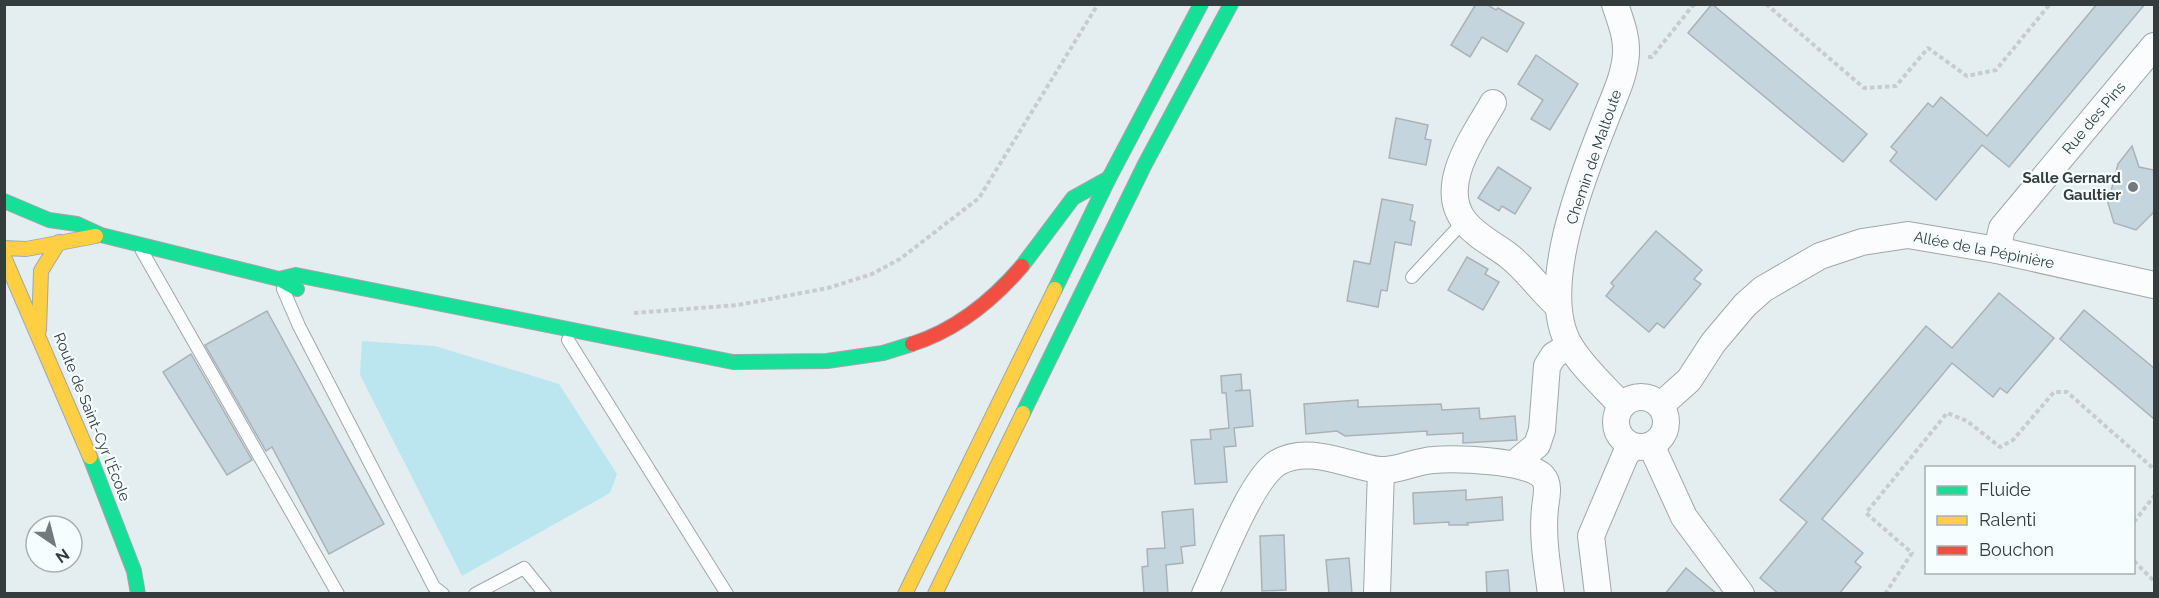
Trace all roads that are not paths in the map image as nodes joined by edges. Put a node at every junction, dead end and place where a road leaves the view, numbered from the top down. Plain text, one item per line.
1 (1201, 4) edge
2 (1231, 4) edge
3 (1615, 4) edge
4 (2154, 46) edge
5 (1493, 103) dead end
6 (1109, 178) junction
7 (4, 201) edge
8 (49, 220) junction
9 (1464, 221) junction
10 (29, 226) dead end
11 (101, 235) junction
12 (7, 242) edge
13 (59, 242) junction
14 (138, 244) junction
15 (1997, 250) junction
16 (4, 257) edge
17 (1412, 277) dead end
18 (279, 279) junction
19 (2154, 285) edge
20 (1558, 306) junction
21 (39, 330) junction
22 (570, 335) junction
23 (1570, 346) junction
24 (1621, 405) junction
25 (1660, 405) junction
26 (1641, 445) junction
27 (1514, 464) junction
28 (1381, 470) junction
29 (138, 594) edge
30 (338, 594) edge
31 (443, 594) edge
32 (475, 594) edge
33 (544, 594) edge
34 (727, 594) edge
35 (905, 594) edge
36 (935, 594) edge
37 (1205, 594) edge
38 (1377, 594) edge
39 (1551, 594) edge
40 (1598, 594) edge
41 (1741, 594) edge

1 - 6 main road
2 - 36 main road
3 - 20 street, Chemin de Maltoute
4 - 15 street, Rue des Pins
5 - 9 street
6 - 22 main road
6 - 35 main road
7 - 8 main road
8 - 10 main road
8 - 11 main road
9 - 17 lane
9 - 20 street
11 - 13 main road
11 - 14 main road
12 - 13 main road
13 - 21 main road
14 - 18 main road
14 - 30 lane
15 - 19 street, Allée de la Pépinière
15 - 25 street, Allée de la Pépinière
16 - 21 main road, Route de Saint-Cyr l'École
18 - 22 main road
18 - 31 lane
20 - 23 street, Chemin de Maltoute
21 - 29 main road, Route de Saint-Cyr l'École
22 - 34 lane
23 - 24 street, Chemin de Maltoute
23 - 27 street
24 - 25 street
24 - 26 street
25 - 26 street
26 - 40 street
26 - 41 street
27 - 28 street
27 - 39 street
28 - 37 street
28 - 38 street
32 - 33 lane

